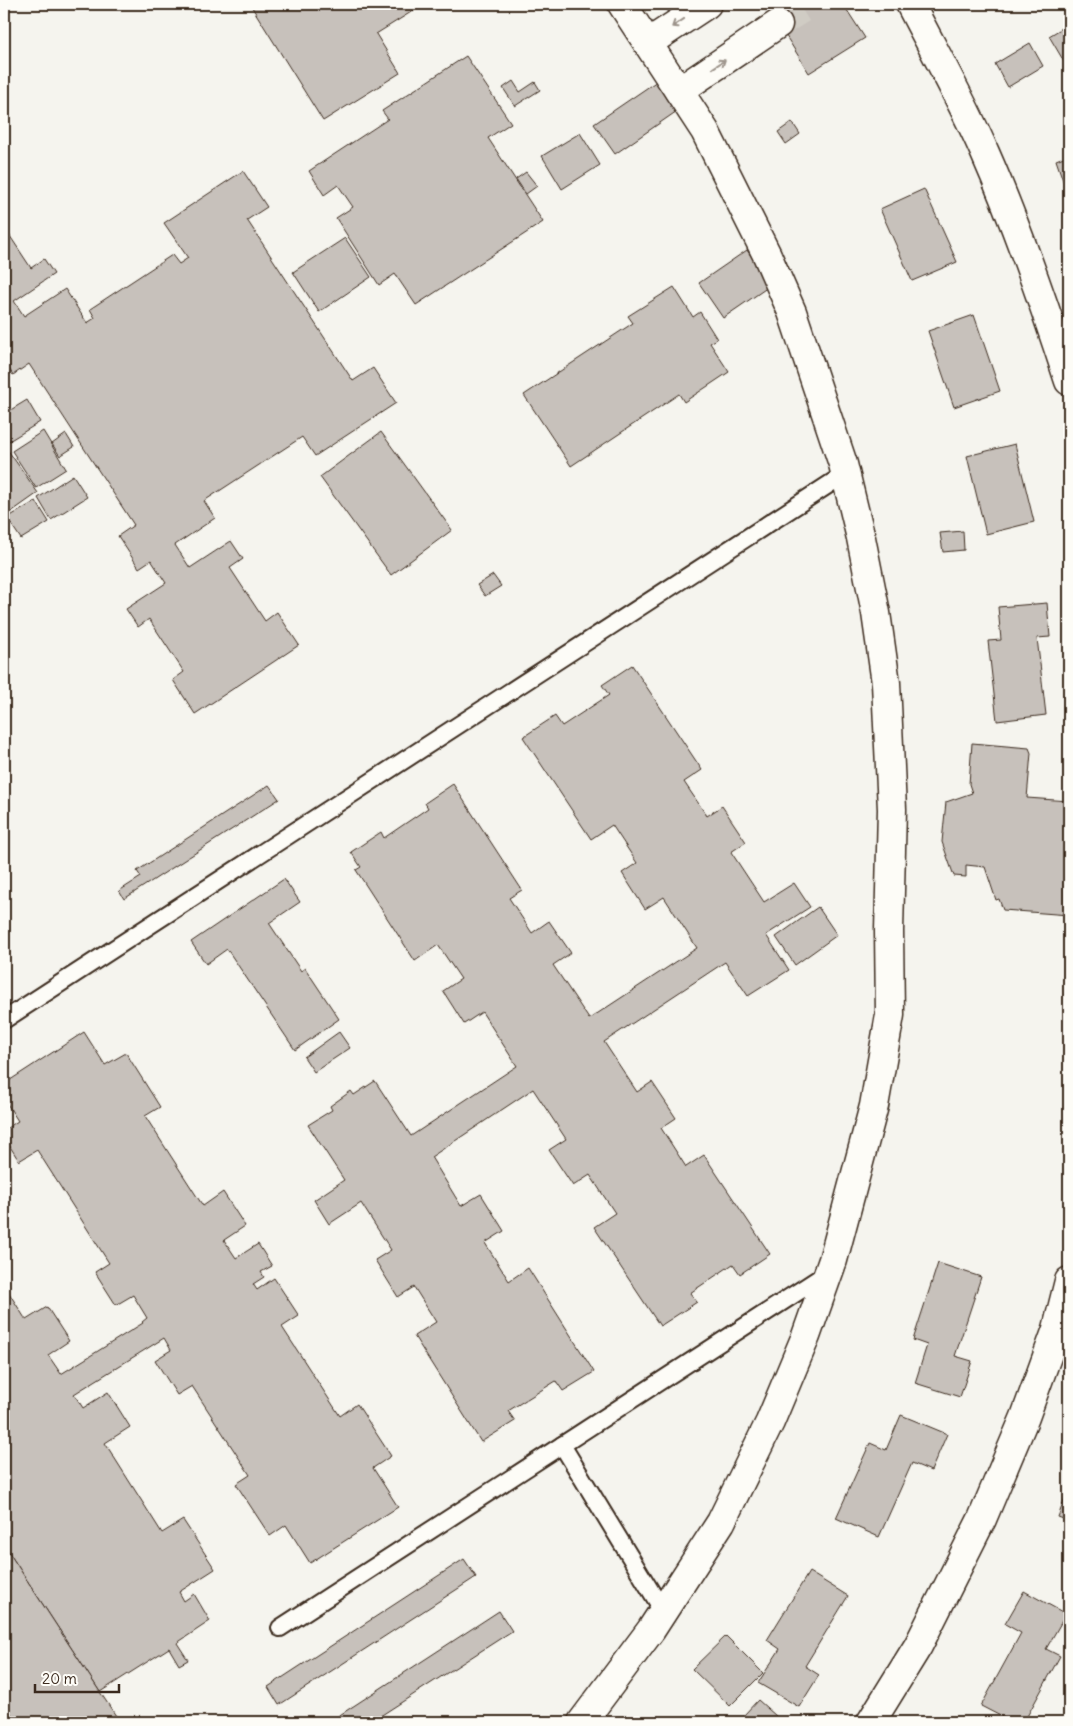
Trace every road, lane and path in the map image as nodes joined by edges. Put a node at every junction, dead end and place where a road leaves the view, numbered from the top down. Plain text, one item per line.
1 (622, 4) edge
2 (707, 4) edge
3 (910, 4) edge
4 (778, 24) tunnel mouth
5 (648, 43) junction
6 (679, 91) junction
7 (1069, 381) edge
8 (845, 474) junction
9 (4, 1020) edge
10 (829, 1272) junction
11 (1069, 1281) edge
12 (562, 1445) junction
13 (663, 1611) junction
14 (280, 1628) dead end
15 (582, 1722) edge
16 (871, 1722) edge

1 - 5 street
2 -> 5 street
3 - 7 street
6 -> 4 street
5 - 6 street
6 - 8 street
8 - 9 lane
8 - 10 street
10 - 12 lane
10 - 13 street
11 - 16 street
12 - 13 lane
12 - 14 lane
13 - 15 street

